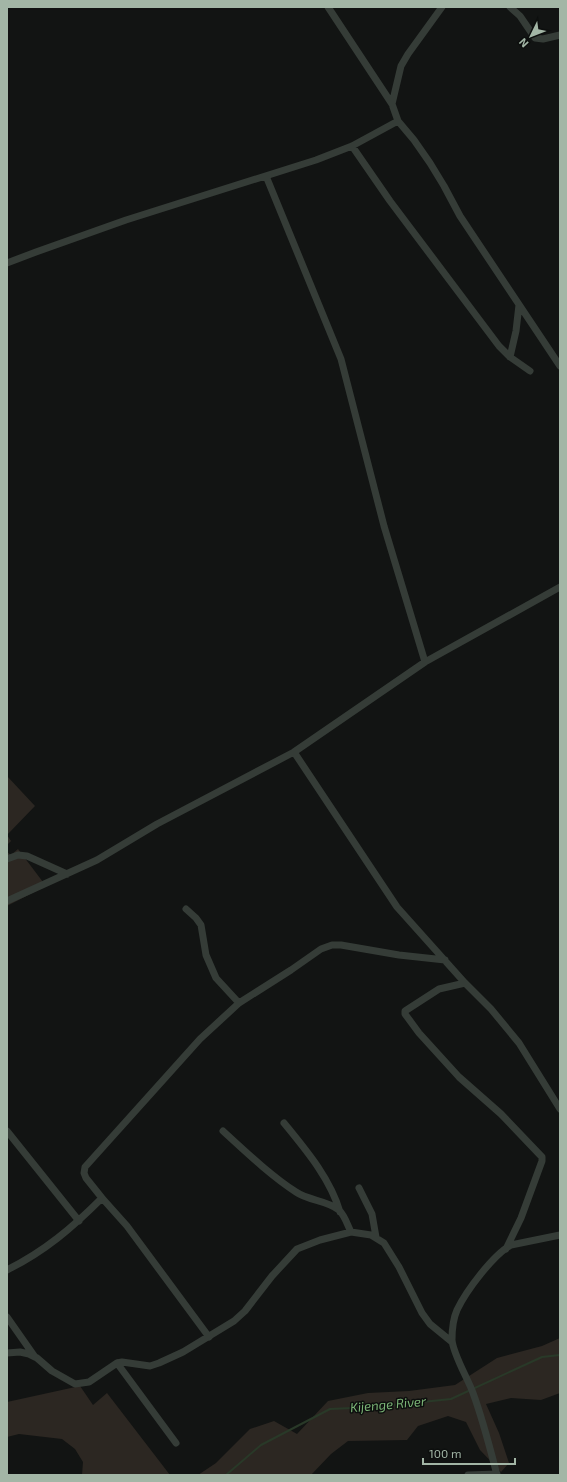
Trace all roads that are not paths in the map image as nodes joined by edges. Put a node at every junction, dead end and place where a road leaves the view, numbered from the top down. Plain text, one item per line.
1 (328, 7) edge
2 (442, 7) edge
3 (510, 7) edge
4 (514, 7) edge
5 (520, 16) junction
6 (560, 35) edge
7 (392, 104) junction
8 (398, 122) junction
9 (352, 146) junction
10 (266, 176) junction
11 (7, 263) edge
12 (519, 305) junction
13 (510, 358) junction
14 (560, 366) edge
15 (530, 370) dead end
16 (560, 587) edge
17 (425, 662) junction
18 (294, 752) junction
19 (7, 859) edge
20 (67, 874) junction
21 (7, 901) edge
22 (186, 908) dead end
23 (445, 960) junction
24 (465, 983) junction
25 (239, 1003) junction
26 (560, 1109) edge
27 (284, 1123) dead end
28 (7, 1131) edge
29 (223, 1131) dead end
30 (359, 1188) dead end
31 (102, 1198) junction
32 (340, 1212) junction
33 (79, 1221) junction
34 (351, 1232) junction
35 (560, 1235) edge
36 (376, 1237) junction
37 (506, 1249) junction
38 (7, 1270) edge
39 (7, 1317) edge
40 (209, 1337) junction
41 (452, 1342) junction
42 (7, 1353) edge
43 (37, 1358) junction
44 (116, 1363) junction
45 (176, 1443) dead end
46 (468, 1475) edge
47 (497, 1475) edge

1 - 7 street
2 - 7 street
3 - 5 street
4 - 5 street
5 - 6 street
7 - 8 street
8 - 9 street
8 - 12 street
9 - 10 street
9 - 13 street
10 - 11 street
10 - 17 street
12 - 13 street
12 - 14 street
13 - 15 street
16 - 17 street
17 - 18 street
18 - 20 street
18 - 23 street
19 - 20 street
20 - 21 street
22 - 25 street
23 - 24 street
23 - 25 street
24 - 26 street
24 - 37 street
25 - 31 street
27 - 32 street
28 - 33 street
29 - 32 street
30 - 36 street
31 - 33 street
31 - 40 street
32 - 34 street
33 - 38 street
34 - 36 street
34 - 40 street
35 - 37 street
36 - 41 street
37 - 41 street
39 - 43 street
40 - 44 street
41 - 47 street
42 - 43 street
43 - 44 street
44 - 45 street
46 - 47 street

